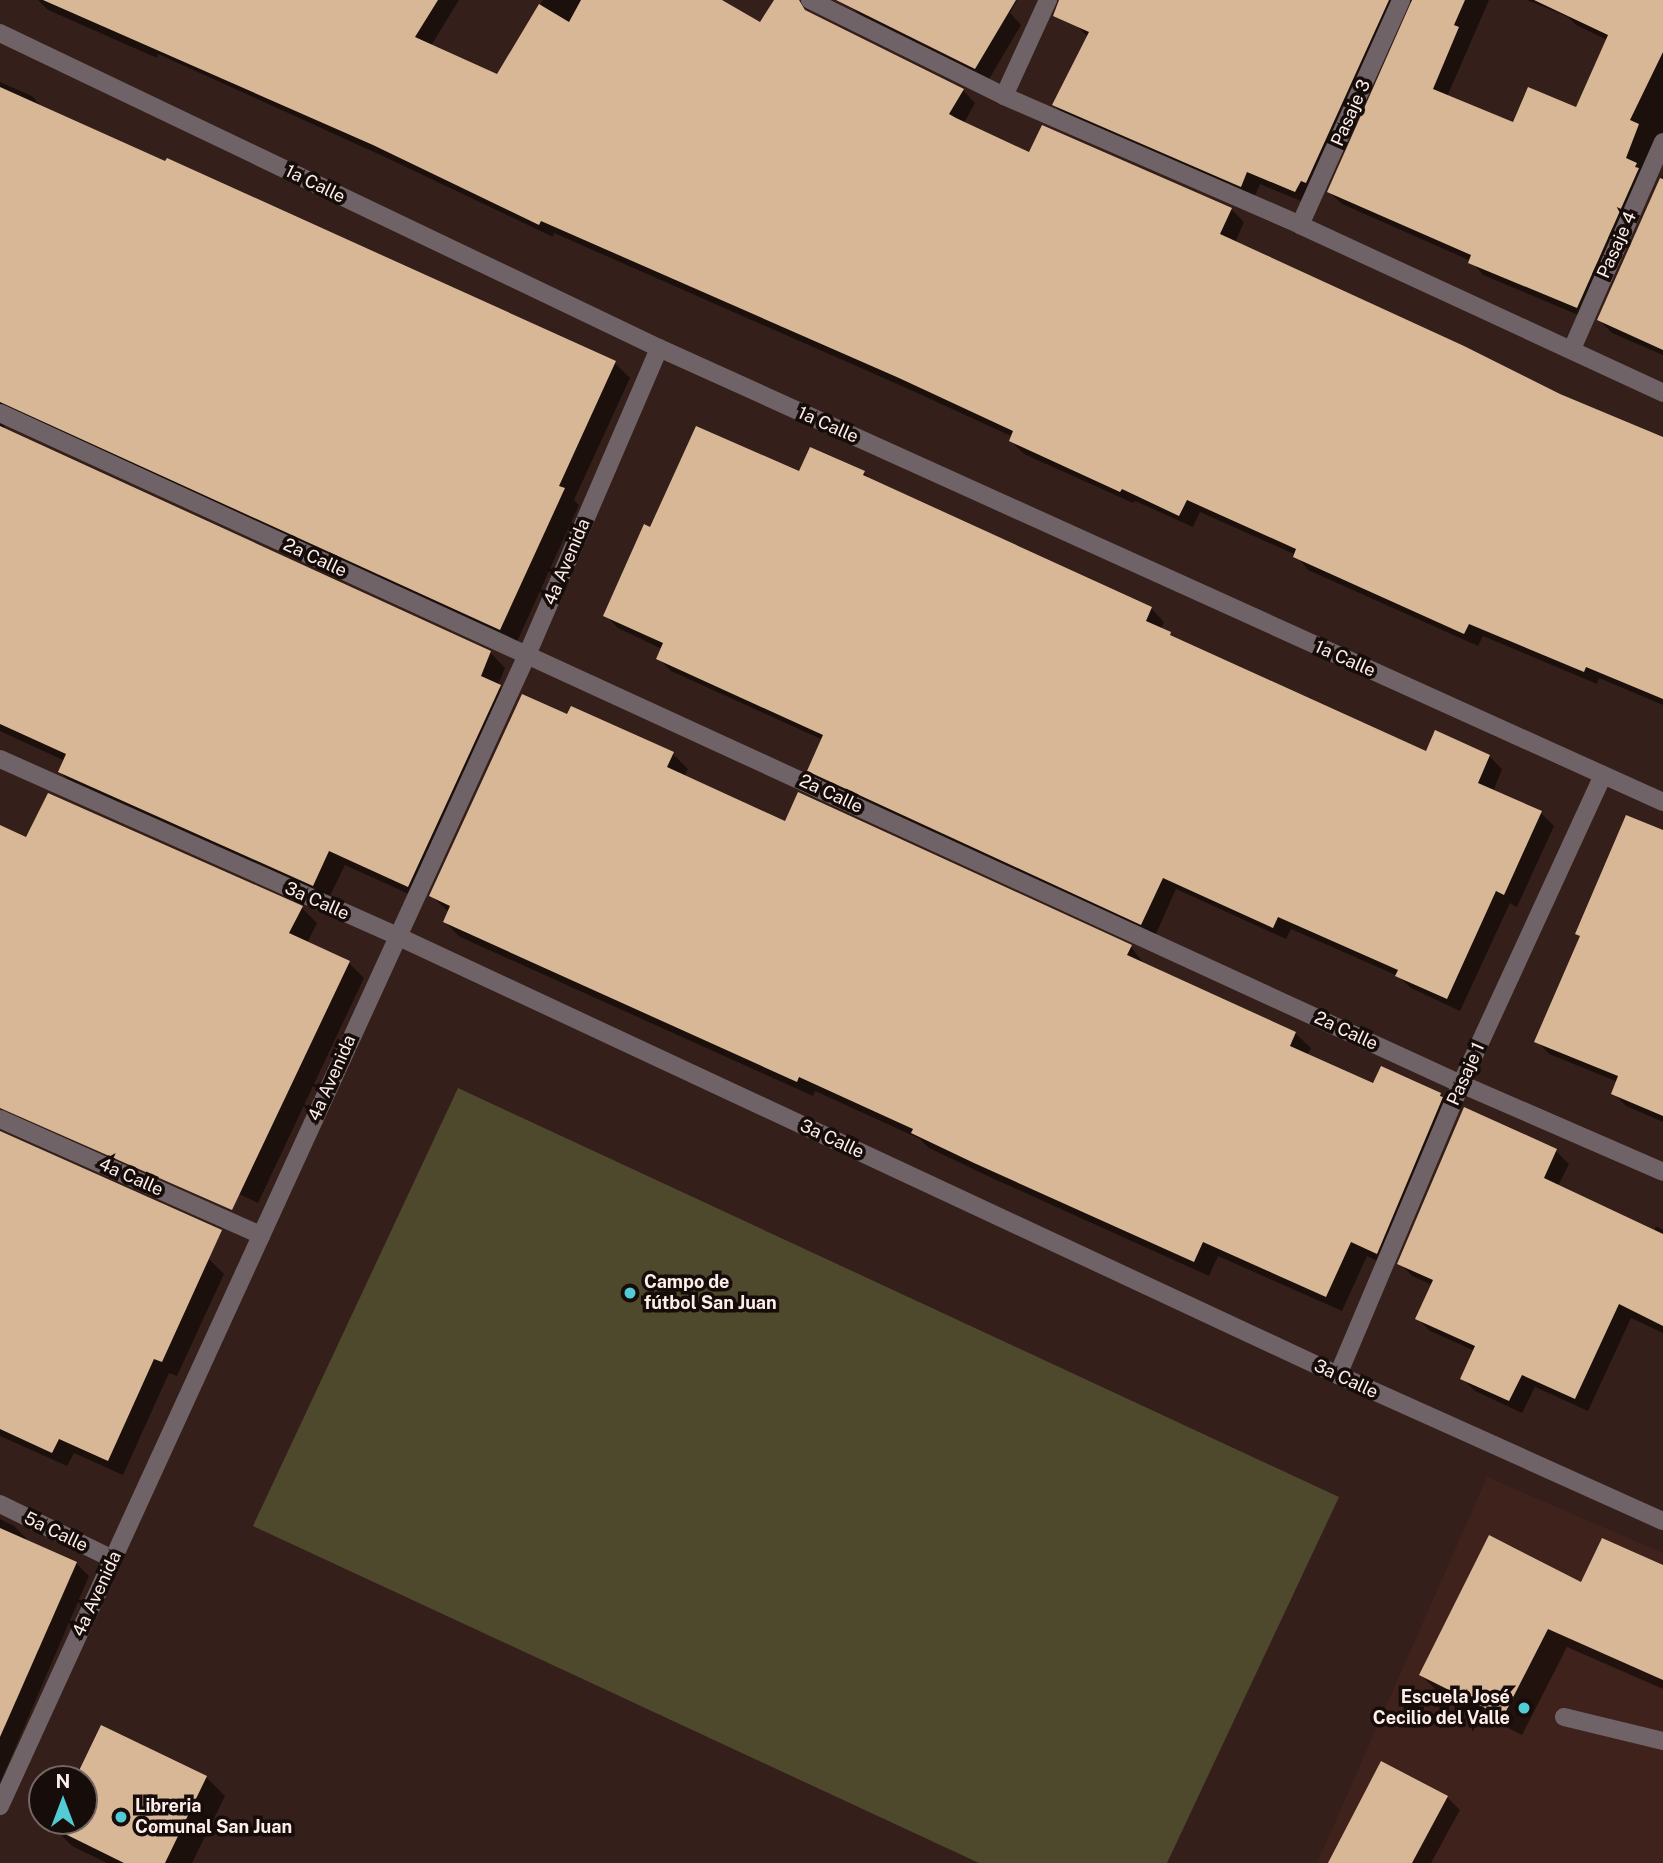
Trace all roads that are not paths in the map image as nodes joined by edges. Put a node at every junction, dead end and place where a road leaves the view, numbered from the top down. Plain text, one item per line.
1 (810, 0) edge
2 (1048, 0) edge
3 (1401, 0) edge
4 (0, 33) edge
5 (1004, 96) junction
6 (1663, 142) edge
7 (1300, 225) junction
8 (659, 348) junction
9 (1572, 349) junction
10 (1663, 393) edge
11 (0, 413) edge
12 (527, 655) junction
13 (0, 759) edge
14 (1603, 775) junction
15 (1663, 802) edge
16 (397, 936) junction
17 (1461, 1084) junction
18 (0, 1119) edge
19 (1663, 1172) edge
20 (261, 1235) junction
21 (1338, 1375) junction
22 (0, 1504) edge
23 (1663, 1521) edge
24 (113, 1559) junction
25 (1564, 1717) dead end
26 (1663, 1741) edge
27 (0, 1806) edge

1 - 5 street
2 - 5 street
3 - 7 street, Pasaje 3
4 - 8 street, 1a Calle
5 - 7 street
6 - 9 street, Pasaje 4
7 - 9 street
8 - 12 street, 4a Avenida
8 - 14 street, 1a Calle
9 - 10 street
11 - 12 street, 2a Calle
12 - 16 street, 4a Avenida
12 - 17 street, 2a Calle
13 - 16 street, 3a Calle
14 - 15 street, 1a Calle
14 - 17 street, Pasaje 1
16 - 20 street, 4a Avenida
16 - 21 street, 3a Calle
17 - 19 street, 2a Calle
17 - 21 street, Pasaje 1
18 - 20 street, 4a Calle
20 - 24 street, 4a Avenida
21 - 23 street, 3a Calle
22 - 24 street, 5a Calle
24 - 27 street, 4a Avenida
25 - 26 street

